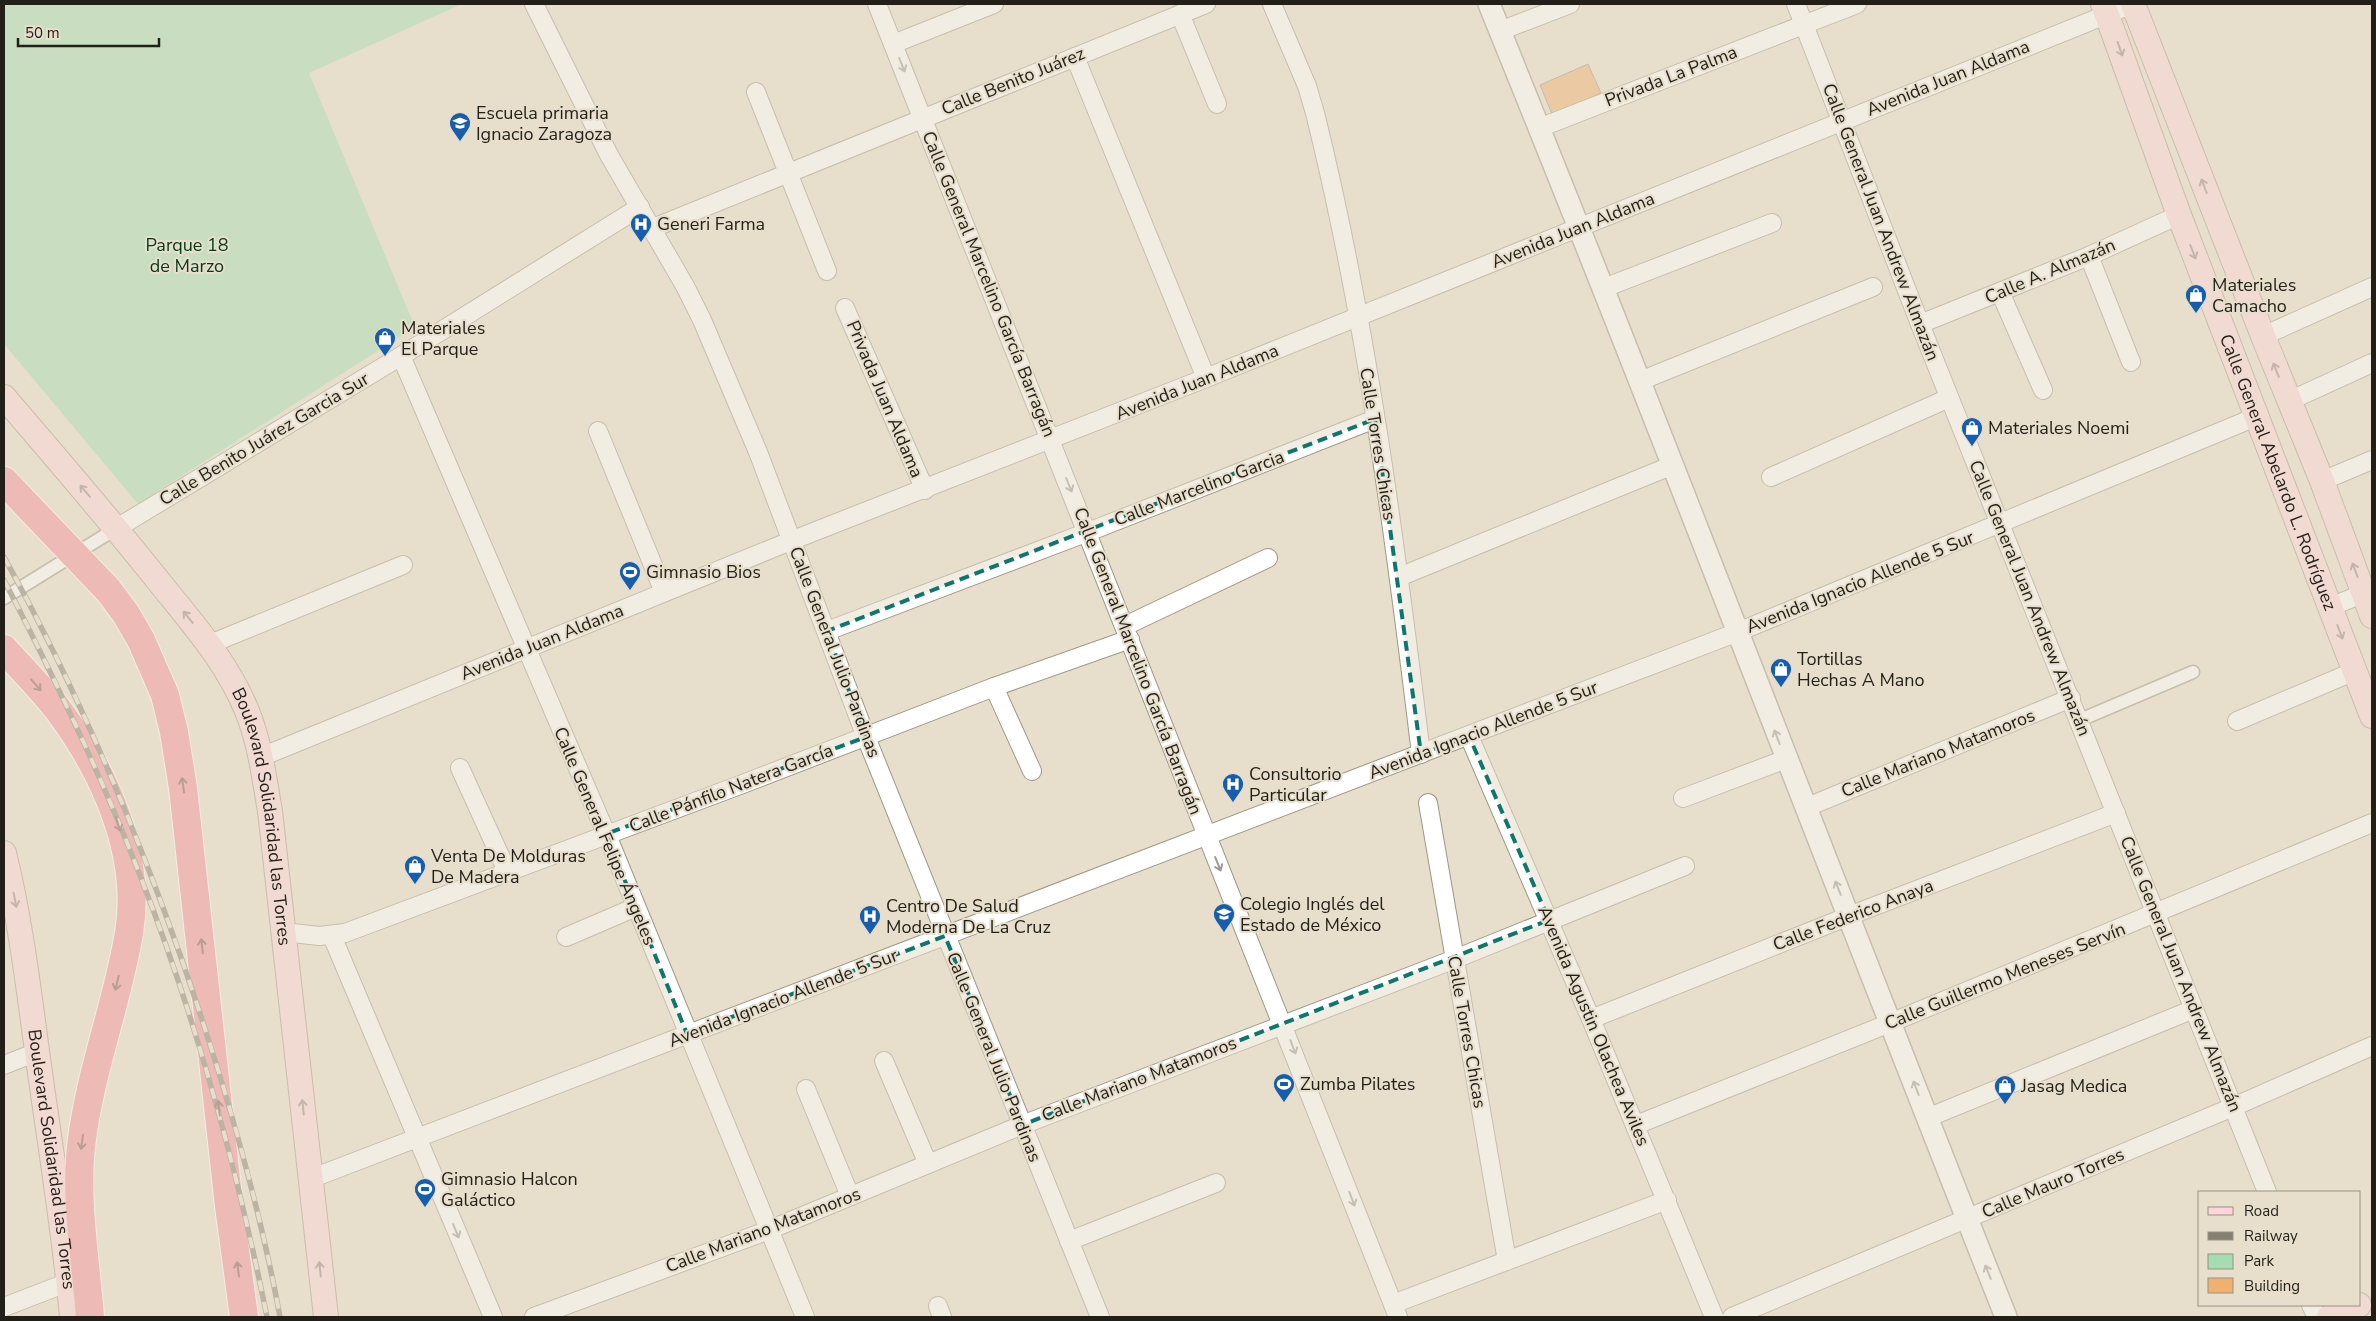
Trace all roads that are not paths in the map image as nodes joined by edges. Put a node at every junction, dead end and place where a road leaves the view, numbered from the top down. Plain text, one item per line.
1 (534, 4) edge
2 (878, 4) edge
3 (994, 4) edge
4 (1206, 4) edge
5 (1272, 4) edge
6 (1488, 4) edge
7 (1570, 4) edge
8 (1796, 4) edge
9 (1856, 4) edge
10 (2133, 4) edge
11 (2106, 9) edge
12 (1180, 14) junction
13 (1804, 24) junction
14 (1500, 31) junction
15 (894, 44) junction
16 (1075, 56) junction
17 (756, 92) dead end
18 (1218, 104) dead end
19 (923, 117) junction
20 (1842, 121) junction
21 (1539, 128) junction
22 (788, 173) junction
23 (640, 207) junction
24 (2179, 215) junction
25 (1772, 222) dead end
26 (1579, 227) junction
27 (653, 228) junction
28 (2089, 256) junction
29 (827, 272) dead end
30 (1873, 287) dead end
31 (2372, 287) edge
32 (1604, 288) junction
33 (2000, 292) junction
34 (846, 308) dead end
35 (1358, 318) junction
36 (1920, 324) junction
37 (2263, 336) junction
38 (402, 356) junction
39 (2131, 362) dead end
40 (2372, 363) edge
41 (1206, 378) junction
42 (1640, 381) junction
43 (2043, 390) dead end
44 (4, 398) edge
45 (1949, 398) junction
46 (2289, 402) junction
47 (2258, 416) junction
48 (1375, 419) junction
49 (598, 431) dead end
50 (1051, 440) junction
51 (2372, 460) edge
52 (1673, 465) junction
53 (1770, 476) dead end
54 (4, 481) edge
55 (2322, 481) junction
56 (924, 490) junction
57 (2000, 524) junction
58 (117, 528) junction
59 (1088, 532) junction
60 (793, 540) junction
61 (73, 554) junction
62 (1268, 558) dead end
63 (403, 565) dead end
64 (1399, 577) junction
65 (2368, 591) edge
66 (664, 592) junction
67 (4, 598) edge
68 (2330, 607) junction
69 (2372, 616) edge
70 (827, 631) junction
71 (1738, 632) junction
72 (1127, 633) junction
73 (210, 644) junction
74 (4, 649) edge
75 (526, 649) junction
76 (2355, 671) junction
77 (2194, 672) dead end
78 (994, 687) junction
79 (2071, 698) junction
80 (2372, 716) edge
81 (2080, 720) junction
82 (2236, 721) dead end
83 (1469, 736) junction
84 (866, 737) junction
85 (1421, 754) junction
86 (261, 757) junction
87 (1786, 759) junction
88 (460, 768) dead end
89 (1032, 771) dead end
90 (1683, 798) dead end
91 (1428, 803) dead end
92 (1806, 808) junction
93 (2116, 813) junction
94 (2372, 823) edge
95 (606, 834) junction
96 (1206, 836) junction
97 (4, 853) edge
98 (1686, 866) dead end
99 (507, 871) junction
100 (636, 907) junction
101 (2156, 913) junction
102 (1849, 916) junction
103 (1549, 920) junction
104 (284, 932) junction
105 (332, 936) junction
106 (945, 936) junction
107 (566, 937) dead end
108 (1455, 959) junction
109 (2194, 1009) junction
110 (1592, 1020) junction
111 (1283, 1023) junction
112 (1890, 1023) junction
113 (687, 1034) junction
114 (2372, 1046) edge
115 (37, 1052) junction
116 (884, 1061) dead end
117 (4, 1065) edge
118 (806, 1089) dead end
119 (2233, 1107) junction
120 (1927, 1118) junction
121 (1022, 1125) junction
122 (1636, 1125) junction
123 (417, 1138) junction
124 (928, 1164) junction
125 (310, 1179) junction
126 (1216, 1184) dead end
127 (2267, 1191) edge
128 (850, 1196) junction
129 (1667, 1200) junction
130 (1967, 1219) junction
131 (769, 1230) junction
132 (1069, 1242) junction
133 (1507, 1261) junction
134 (69, 1282) junction
135 (2356, 1306) edge
136 (4, 1307) edge
137 (1395, 1310) edge
138 (72, 1317) edge
139 (90, 1317) edge
140 (244, 1317) edge
141 (326, 1317) edge
142 (493, 1317) edge
143 (534, 1317) edge
144 (805, 1317) edge
145 (1100, 1317) edge
146 (1714, 1317) edge
147 (1732, 1317) edge
148 (2006, 1317) edge
149 (2328, 1317) edge

1 - 23 street, Calle General Julio Pardinas
2 - 15 street, Calle General Marcelino García Barragán
3 - 15 street
4 - 12 street, Calle Benito Juárez
5 - 35 street, Calle Torres Chicas
6 - 14 street
7 - 14 street
8 - 13 street, Calle General Juan Andrew Almazán
9 - 13 street, Privada La Palma
10 - 11 street, Avenida Juan Aldama
37 -> 10 main road, Calle General Abelardo L. Rodríguez
11 - 20 street, Avenida Juan Aldama
11 -> 24 main road, Calle General Abelardo L. Rodríguez
12 - 16 street, Calle Benito Juárez
12 - 18 street
13 - 20 street, Calle General Juan Andrew Almazán
13 - 21 street, Privada La Palma
14 - 21 street
15 -> 19 street, Calle General Marcelino García Barragán
16 - 19 street, Calle Benito Juárez
16 - 41 street
17 - 22 street
19 - 22 street, Calle Benito Juárez
19 - 50 street, Calle General Marcelino García Barragán
20 - 26 street, Avenida Juan Aldama
20 - 36 street, Calle General Juan Andrew Almazán
21 - 26 street
22 - 27 street, Calle Benito Juárez
22 - 29 street
23 - 27 street, Calle General Julio Pardinas
23 - 38 street, Calle Benito Juárez Garcia Sur
24 - 28 street, Calle A. Almazán
24 -> 47 main road, Calle General Abelardo L. Rodríguez
25 - 32 street
26 - 32 street
26 - 35 street, Avenida Juan Aldama
27 - 60 street, Calle General Julio Pardinas
28 - 33 street, Calle A. Almazán
28 - 39 street
30 - 42 street
31 - 37 street
32 - 42 street
33 - 36 street, Calle A. Almazán
33 - 43 street
34 - 56 street, Privada Juan Aldama
35 - 41 street, Avenida Juan Aldama
35 - 48 street, Calle Torres Chicas
36 - 45 street, Calle General Juan Andrew Almazán
46 -> 37 main road, Calle General Abelardo L. Rodríguez
38 - 58 street, Calle Benito Juárez Garcia Sur
38 - 75 street, Calle General Felipe Ángeles
40 - 46 street
41 - 50 street, Avenida Juan Aldama
42 - 52 street
58 -> 44 main road, Boulevard Solidaridad las Torres
45 - 53 street
45 - 57 street, Calle General Juan Andrew Almazán
46 - 55 main road, Calle General Abelardo L. Rodríguez
47 - 57 street, Avenida Ignacio Allende 5 Sur
47 - 68 main road, Calle General Abelardo L. Rodríguez
48 - 59 street, Calle Marcelino Garcia
48 - 64 street, Calle Torres Chicas
49 - 66 street
50 - 56 street, Avenida Juan Aldama
50 -> 59 street, Calle General Marcelino García Barragán
51 - 55 street
52 - 64 street
52 - 71 street
54 - 61 highway
65 -> 55 main road, Calle General Abelardo L. Rodríguez
56 - 60 street, Avenida Juan Aldama
57 - 71 street, Avenida Ignacio Allende 5 Sur
57 - 79 street, Calle General Juan Andrew Almazán
58 - 61 street
73 -> 58 main road, Boulevard Solidaridad las Torres
59 - 70 street, Calle Marcelino Garcia
59 - 72 street, Calle General Marcelino García Barragán
60 - 66 street, Avenida Juan Aldama
60 - 70 street, Calle General Julio Pardinas
61 - 67 street
140 -> 61 highway
62 - 72 street, Calle Pánfilo Natera García
63 - 73 street
64 - 85 street, Calle Torres Chicas
65 - 68 street
65 - 69 main road, Calle General Abelardo L. Rodríguez
66 - 75 street, Avenida Juan Aldama
68 -> 76 main road, Calle General Abelardo L. Rodríguez
70 - 84 street, Calle General Julio Pardinas
71 - 83 street, Avenida Ignacio Allende 5 Sur
87 -> 71 street
72 - 78 street, Calle Pánfilo Natera García
72 - 96 street, Calle General Marcelino García Barragán
73 - 86 main road, Boulevard Solidaridad las Torres
74 -> 139 highway, Boulevard Solidaridad las Torres
75 - 86 street, Avenida Juan Aldama
75 - 95 street, Calle General Felipe Ángeles
76 - 80 main road, Calle General Abelardo L. Rodríguez
76 - 82 street
77 - 81 street
78 - 84 street, Calle Pánfilo Natera García
78 - 89 street
79 - 81 street, Calle General Juan Andrew Almazán
79 - 92 street, Calle Mariano Matamoros
81 - 93 street, Calle General Juan Andrew Almazán
83 - 85 street, Avenida Ignacio Allende 5 Sur
83 - 103 street, Avenida Agustin Olachea Aviles
84 - 95 street, Calle Pánfilo Natera García
84 - 106 street, Calle General Julio Pardinas
85 - 96 street, Avenida Ignacio Allende 5 Sur
86 - 104 main road, Boulevard Solidaridad las Torres
87 - 90 street
87 - 92 street
88 - 99 street
91 - 108 street, Calle Torres Chicas
102 -> 92 street
93 - 101 street, Calle General Juan Andrew Almazán
93 - 102 street, Calle Federico Anaya
94 - 101 street, Calle Guillermo Meneses Servín
95 - 99 street, Calle Pánfilo Natera García
95 - 100 street, Calle General Felipe Ángeles
96 - 106 street, Avenida Ignacio Allende 5 Sur
96 -> 111 street, Calle General Marcelino García Barragán
97 -> 115 main road, Boulevard Solidaridad las Torres
98 - 103 street, Calle Mariano Matamoros
99 - 105 street, Calle Pánfilo Natera García
100 - 107 street
100 - 113 street, Calle General Felipe Ángeles
101 - 109 street, Calle General Juan Andrew Almazán
101 - 112 street, Calle Guillermo Meneses Servín
102 - 110 street, Calle Federico Anaya
102 - 112 street
103 - 108 street, Calle Mariano Matamoros
103 - 110 street, Avenida Agustin Olachea Aviles
104 - 105 street
125 -> 104 main road, Boulevard Solidaridad las Torres
105 - 123 street
106 - 113 street, Avenida Ignacio Allende 5 Sur
106 - 121 street, Calle General Julio Pardinas
108 - 111 street, Calle Mariano Matamoros
108 - 133 street, Calle Torres Chicas
109 - 119 street, Calle General Juan Andrew Almazán
109 - 120 street
110 - 122 street, Avenida Agustin Olachea Aviles
111 - 121 street, Calle Mariano Matamoros
111 -> 137 street, Calle General Marcelino García Barragán
120 -> 112 street
112 - 122 street, Calle Guillermo Meneses Servín
113 - 123 street, Avenida Ignacio Allende 5 Sur
113 - 131 street, Calle General Felipe Ángeles
114 - 119 street, Calle Mauro Torres
115 - 117 street
115 - 134 main road, Boulevard Solidaridad las Torres
116 - 124 street
118 - 128 street
119 - 127 street, Calle General Juan Andrew Almazán
119 - 130 street, Calle Mauro Torres
120 - 130 street
121 - 124 street, Calle Mariano Matamoros
121 - 132 street, Calle General Julio Pardinas
122 - 129 street, Avenida Agustin Olachea Aviles
123 - 125 street, Avenida Ignacio Allende 5 Sur
123 -> 142 street
124 - 128 street, Calle Mariano Matamoros
141 -> 125 main road, Boulevard Solidaridad las Torres
126 - 132 street
128 - 131 street, Calle Mariano Matamoros
129 - 133 street
129 - 146 street, Avenida Agustin Olachea Aviles
130 - 147 street, Calle Mauro Torres
148 -> 130 street
131 - 143 street, Calle Mariano Matamoros
131 - 144 street, Calle General Felipe Ángeles
132 - 145 street, Calle General Julio Pardinas
133 - 137 street
134 - 136 street
134 - 138 main road, Boulevard Solidaridad las Torres
135 - 149 main road

